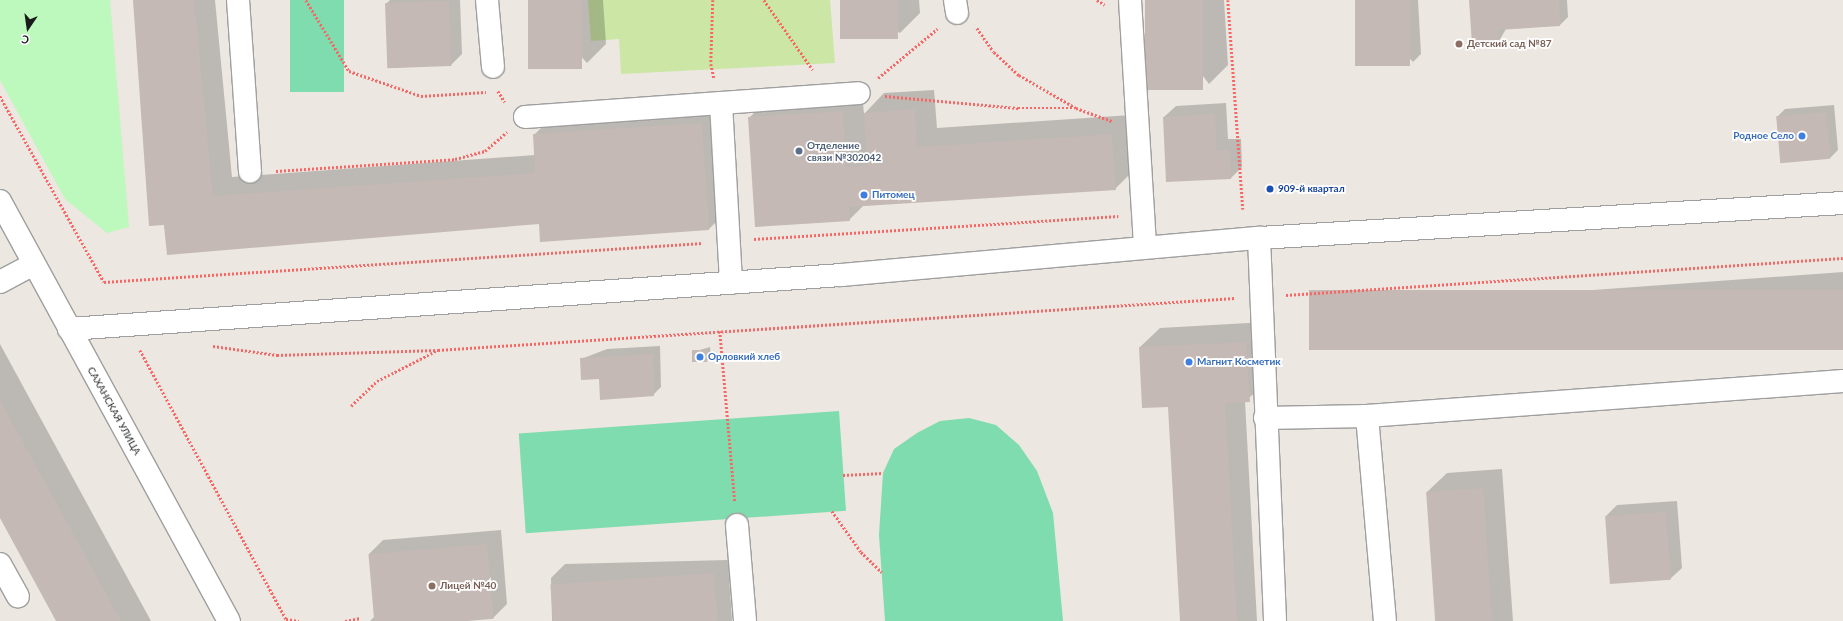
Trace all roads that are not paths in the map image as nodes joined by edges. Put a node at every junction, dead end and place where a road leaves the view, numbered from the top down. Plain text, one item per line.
1 (238, 0) edge
2 (486, 0) edge
3 (1130, 0) edge
4 (493, 67) road end
5 (858, 93) road end
6 (721, 103) junction
7 (525, 117) road end
8 (250, 172) road end
9 (0, 201) edge
10 (1843, 203) edge
11 (1259, 238) junction
12 (1145, 247) junction
13 (34, 264) junction
14 (0, 282) edge
15 (731, 283) junction
16 (69, 329) junction
17 (1843, 381) edge
18 (1367, 416) junction
19 (1265, 418) junction
20 (737, 526) road end
21 (0, 564) edge
22 (18, 596) dead end
23 (229, 621) edge
24 (745, 621) edge
25 (1275, 621) edge
26 (1385, 621) edge

1 - 8 street
2 - 4 street
3 - 12 street
5 - 6 street
6 - 7 street
6 - 15 street
9 - 13 street, САХАНСКАЯ УЛИЦА
10 - 11 street
11 - 12 street
11 - 19 street
12 - 15 street
13 - 14 street
13 - 16 street, САХАНСКАЯ УЛИЦА
15 - 16 street
16 - 23 street, САХАНСКАЯ УЛИЦА
17 - 18 street
18 - 19 street
18 - 26 street
19 - 25 street
20 - 24 street
21 - 22 street

